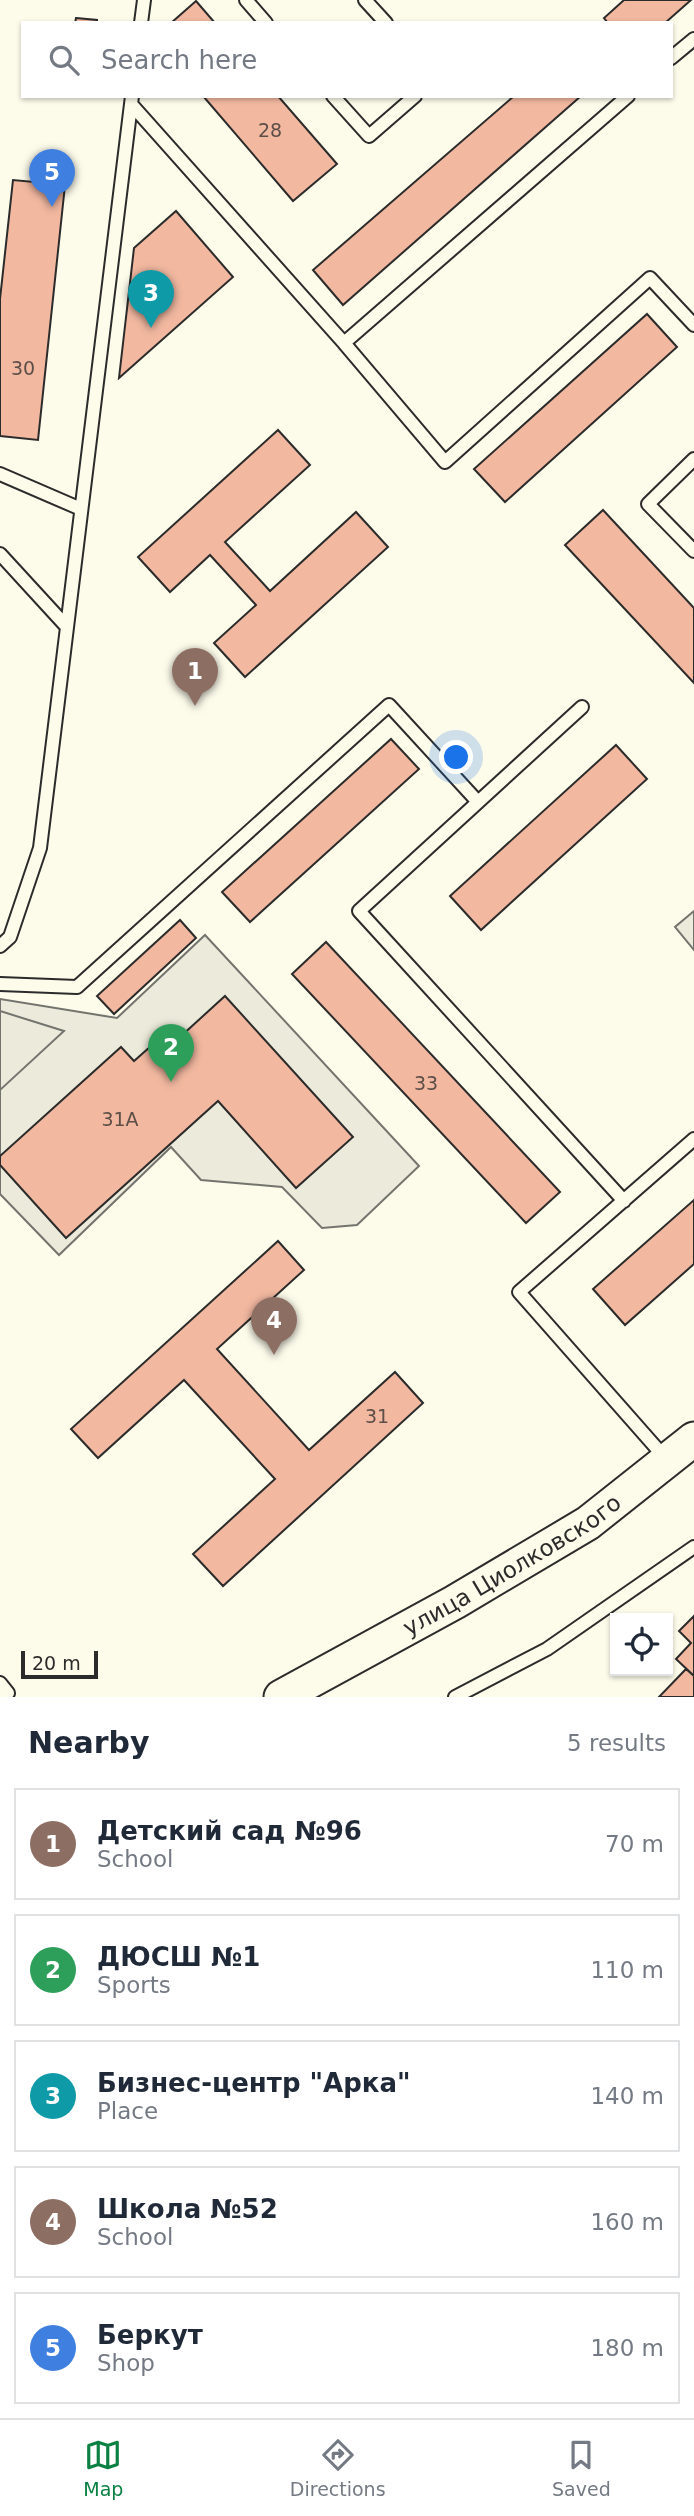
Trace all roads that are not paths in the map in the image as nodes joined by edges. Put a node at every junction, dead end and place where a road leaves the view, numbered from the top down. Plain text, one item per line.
1 (144, 0) edge
2 (246, 0) edge
3 (365, 0) edge
4 (141, 21) edge
5 (264, 21) edge
6 (384, 21) edge
7 (694, 38) edge
8 (673, 56) edge
9 (335, 98) edge
10 (413, 98) edge
11 (626, 98) edge
12 (131, 100) edge
13 (694, 325) edge
14 (344, 343) junction
15 (694, 459) edge
16 (0, 474) edge
17 (81, 509) junction
18 (694, 551) edge
19 (0, 554) edge
20 (67, 627) junction
21 (582, 707) dead end
22 (478, 802) junction
23 (0, 946) edge
24 (0, 984) edge
25 (694, 1139) edge
26 (624, 1201) junction
27 (694, 1438) edge
28 (667, 1460) junction
29 (694, 1547) edge
30 (0, 1683) edge
31 (317, 1687) edge
32 (3, 1697) edge
33 (281, 1697) edge
34 (455, 1697) edge

1 - 4 lane
2 - 5 lane
3 - 6 lane
7 - 8 lane
9 - 10 lane
11 - 14 lane
12 - 14 lane
12 - 17 lane
13 - 14 lane
15 - 18 lane
16 - 17 lane
17 - 20 lane
19 - 20 lane
20 - 23 lane
21 - 22 lane
22 - 24 lane
22 - 26 lane
25 - 26 lane
26 - 28 lane
27 - 28 main road, улица Циолковского
28 - 31 main road, улица Циолковского
29 - 34 lane
30 - 32 lane
31 - 33 main road, улица Циолковского

